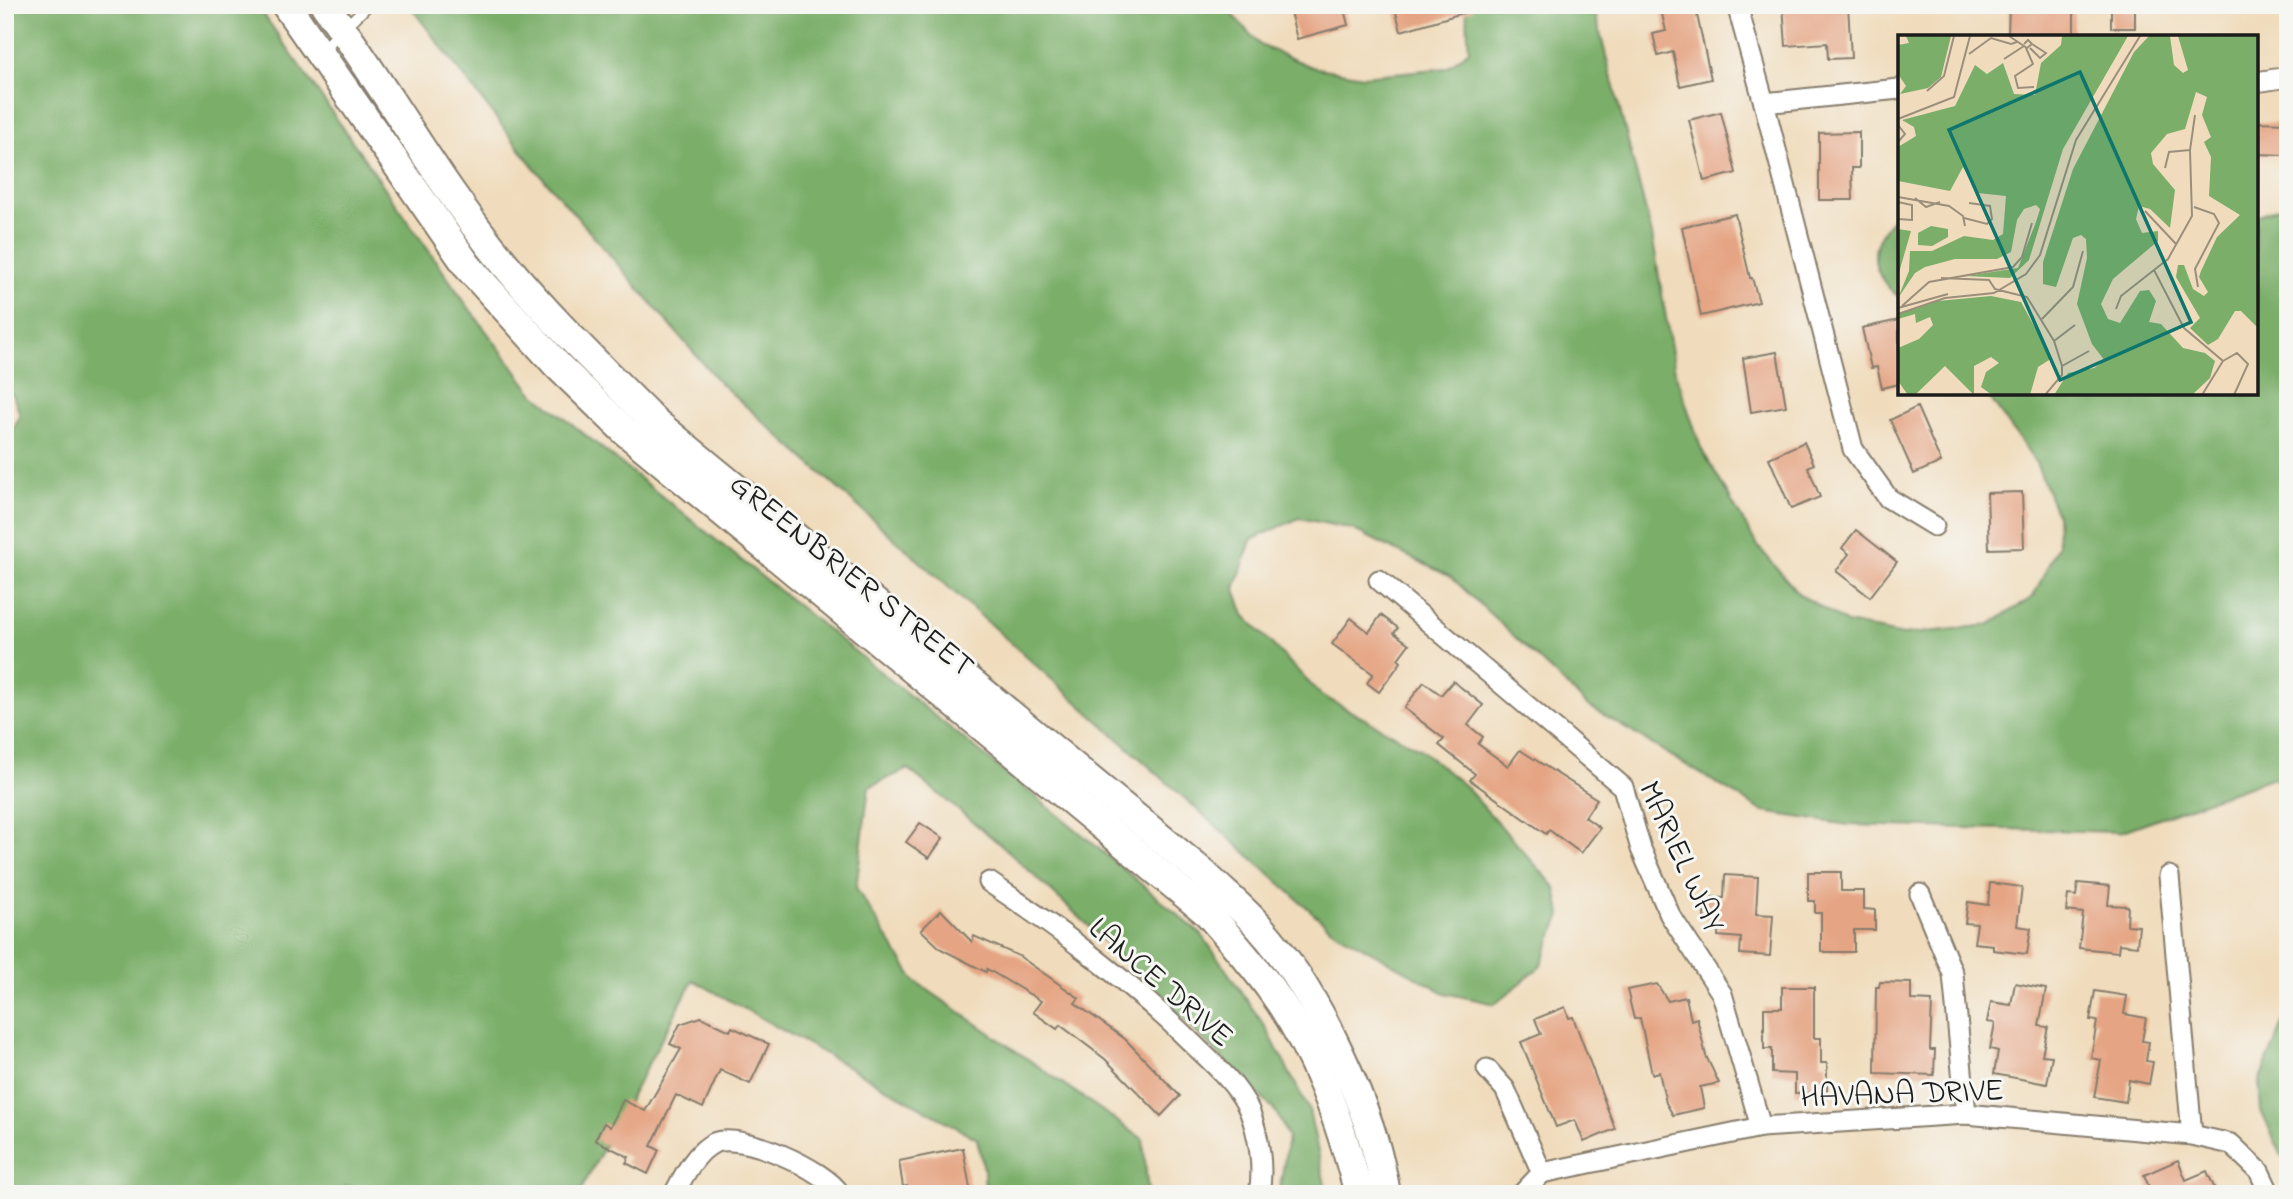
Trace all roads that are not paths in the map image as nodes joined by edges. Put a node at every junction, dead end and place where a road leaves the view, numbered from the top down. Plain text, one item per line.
1 (286, 5) edge
2 (324, 5) edge
3 (368, 5) edge
4 (1737, 5) edge
5 (342, 32) junction
6 (320, 53) junction
7 (2288, 77) edge
8 (2258, 82) edge
9 (1898, 89) edge
10 (1764, 103) junction
11 (653, 437) junction
12 (1934, 526) dead end
13 (1379, 580) dead end
14 (2169, 876) dead end
15 (989, 882) dead end
16 (1920, 894) dead end
17 (1487, 1069) dead end
18 (1966, 1114) junction
19 (1761, 1127) junction
20 (2192, 1135) junction
21 (1542, 1173) junction
22 (674, 1194) edge
23 (841, 1194) edge
24 (1259, 1194) edge
25 (1359, 1194) edge
26 (1386, 1194) edge
27 (1522, 1194) edge
28 (2270, 1194) edge

1 - 6 main road, GREENBRIER STREET
2 - 5 main road, GREENBRIER STREET
3 - 5 lane
4 - 10 street
5 - 6 lane
5 - 11 main road, GREENBRIER STREET
6 - 11 main road, GREENBRIER STREET
7 - 8 street
9 - 10 street
10 - 12 street
11 - 25 main road, GREENBRIER STREET
11 - 26 main road, GREENBRIER STREET
13 - 19 street, MARIEL WAY
14 - 20 street
15 - 24 street, LANCE DRIVE
16 - 18 street
17 - 21 street
18 - 19 street, HAVANA DRIVE
18 - 20 street, HAVANA DRIVE
19 - 21 street, HAVANA DRIVE
20 - 28 street, HAVANA DRIVE
21 - 27 street
22 - 23 street

